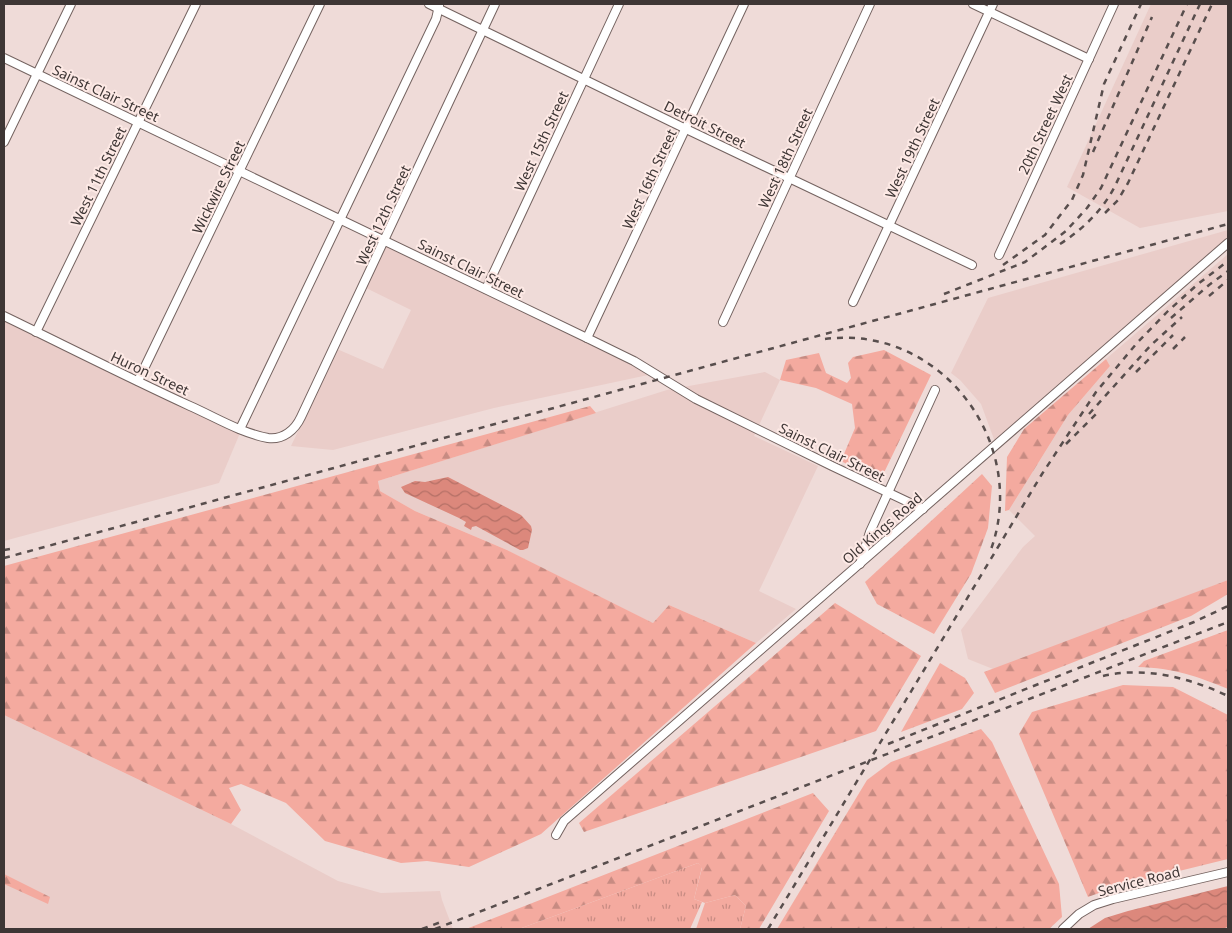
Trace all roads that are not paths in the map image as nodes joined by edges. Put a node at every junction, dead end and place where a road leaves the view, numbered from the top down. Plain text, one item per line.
1 (71, 4) edge
2 (196, 4) edge
3 (320, 4) edge
4 (429, 4) edge
5 (495, 4) edge
6 (619, 4) edge
7 (744, 4) edge
8 (870, 4) edge
9 (973, 4) edge
10 (993, 4) edge
11 (1114, 4) edge
12 (439, 6) edge
13 (990, 12) junction
14 (483, 30) junction
15 (4, 58) edge
16 (1089, 59) junction
17 (37, 74) junction
18 (584, 78) junction
19 (138, 122) junction
20 (686, 129) junction
21 (4, 142) edge
22 (239, 171) junction
23 (790, 178) junction
24 (341, 220) junction
25 (890, 226) junction
26 (385, 240) junction
27 (1228, 243) edge
28 (999, 255) dead end
29 (972, 266) dead end
30 (486, 289) junction
31 (853, 302) dead end
32 (4, 316) edge
33 (723, 322) dead end
34 (36, 332) junction
35 (587, 338) junction
36 (138, 381) junction
37 (935, 390) dead end
38 (240, 428) junction
39 (289, 433) joint
40 (887, 492) junction
41 (924, 509) junction
42 (860, 564) junction
43 (556, 835) dead end
44 (1228, 872) edge
45 (1063, 929) edge

1 - 17 street
2 - 19 street, West 11th Street
3 - 22 street, Wickwire Street
4 - 12 street, Detroit Street
5 - 14 street, West 12th Street
6 - 18 street, West 15th Street
7 - 20 street, West 16th Street
8 - 23 street, West 18th Street
9 - 13 street
10 - 13 street, West 19th Street
11 - 16 street, 20th Street West
12 - 14 street, Detroit Street
12 - 24 street
13 - 16 street
13 - 25 street, West 19th Street
14 - 18 street, Detroit Street
14 - 26 street, West 12th Street
15 - 17 street, Sainst Clair Street
16 - 28 street, 20th Street West
17 - 19 street, Sainst Clair Street
17 - 21 street
18 - 20 street, Detroit Street
18 - 30 street, West 15th Street
19 - 22 street, Sainst Clair Street
19 - 34 street, West 11th Street
20 - 23 street, Detroit Street
20 - 35 street, West 16th Street
22 - 24 street, Sainst Clair Street
22 - 36 street, Wickwire Street
23 - 25 street, Detroit Street
23 - 33 street, West 18th Street
24 - 26 street, Sainst Clair Street
24 - 38 street
25 - 29 street, Detroit Street
25 - 31 street, West 19th Street
26 - 30 street, Sainst Clair Street
26 - 39 street, West 12th Street
27 - 41 street, Old Kings Road
30 - 35 street, Sainst Clair Street
32 - 34 street, Huron Street
34 - 36 street, Huron Street
35 - 40 street, Sainst Clair Street
36 - 38 street, Huron Street
37 - 40 street
38 - 39 street, Huron Street
40 - 41 street, Sainst Clair Street
40 - 42 street
41 - 42 street, Old Kings Road
42 - 43 street, Old Kings Road
44 - 45 street, Service Road

